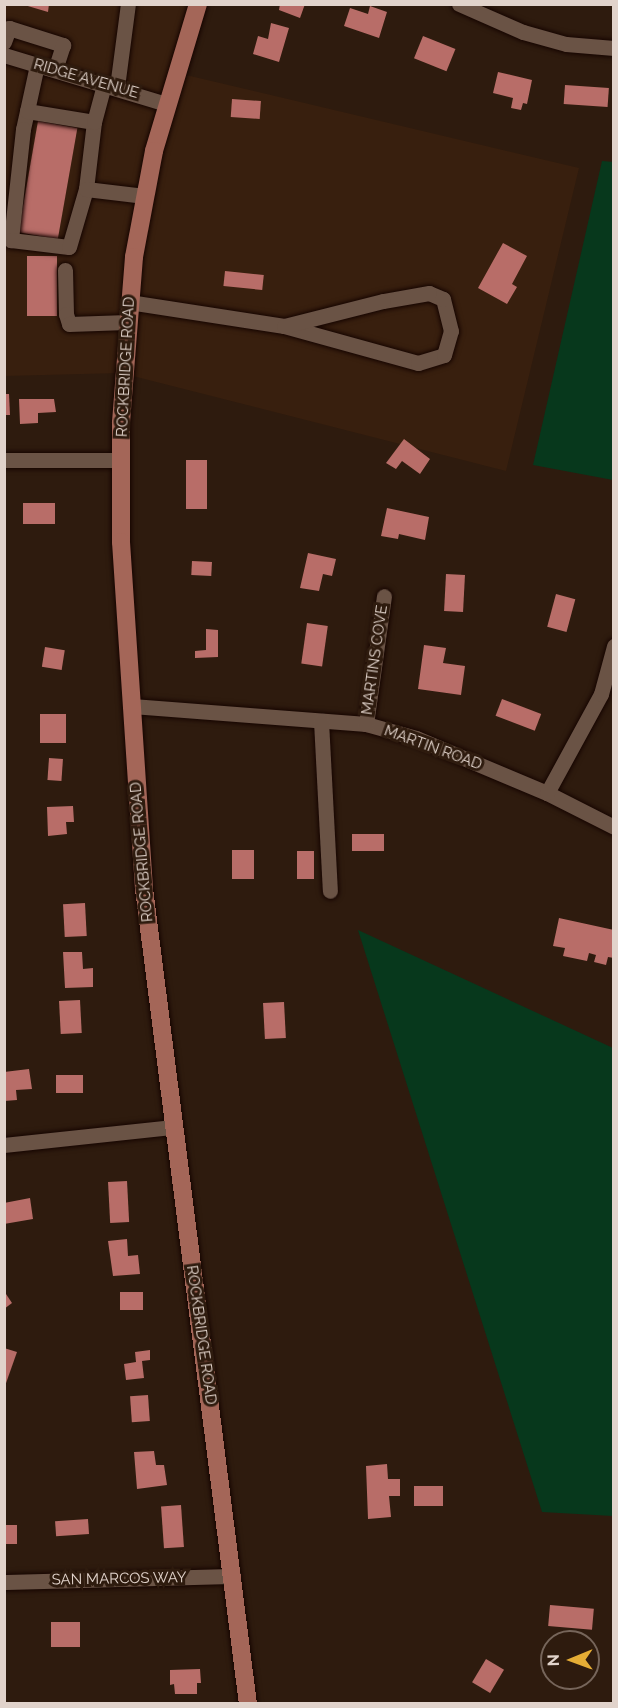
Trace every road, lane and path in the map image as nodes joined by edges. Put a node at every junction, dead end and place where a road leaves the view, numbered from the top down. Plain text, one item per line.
1 (128, 4) edge
2 (198, 4) edge
3 (459, 4) edge
4 (4, 42) edge
5 (614, 48) edge
6 (4, 55) edge
7 (37, 65) junction
8 (56, 70) junction
9 (111, 85) junction
10 (166, 104) junction
11 (27, 111) junction
12 (94, 122) junction
13 (86, 189) junction
14 (144, 196) junction
15 (64, 270) dead end
16 (129, 302) junction
17 (127, 322) junction
18 (284, 326) junction
19 (4, 460) edge
20 (121, 460) junction
21 (384, 596) dead end
22 (614, 646) edge
23 (132, 706) junction
24 (321, 721) junction
25 (366, 724) junction
26 (547, 793) junction
27 (614, 827) edge
28 (330, 891) dead end
29 (173, 1127) junction
30 (4, 1145) edge
31 (233, 1576) junction
32 (4, 1582) edge
33 (248, 1704) edge

1 - 9 street
2 - 10 main road, ROCKBRIDGE ROAD
3 - 5 street
4 - 8 street
6 - 7 street, RIDGE AVENUE
7 - 8 street, RIDGE AVENUE
7 - 11 street
8 - 9 street, RIDGE AVENUE
9 - 10 street, RIDGE AVENUE
9 - 12 street
10 - 14 main road, ROCKBRIDGE ROAD
11 - 12 street
11 - 13 street
12 - 13 street
13 - 14 street
14 - 16 main road, ROCKBRIDGE ROAD
15 - 17 street
16 - 17 main road, ROCKBRIDGE ROAD
16 - 18 street
17 - 20 main road, ROCKBRIDGE ROAD
18 - 18 street
19 - 20 street
20 - 23 main road, ROCKBRIDGE ROAD
21 - 25 street, MARTINS COVE
22 - 26 street
23 - 24 street, MARTIN ROAD
23 - 29 main road, ROCKBRIDGE ROAD
24 - 25 street, MARTIN ROAD
24 - 28 street
25 - 26 street, MARTIN ROAD
26 - 27 street, MARTIN ROAD
29 - 30 street
29 - 31 main road, ROCKBRIDGE ROAD
31 - 32 street, SAN MARCOS WAY
31 - 33 main road, ROCKBRIDGE ROAD

